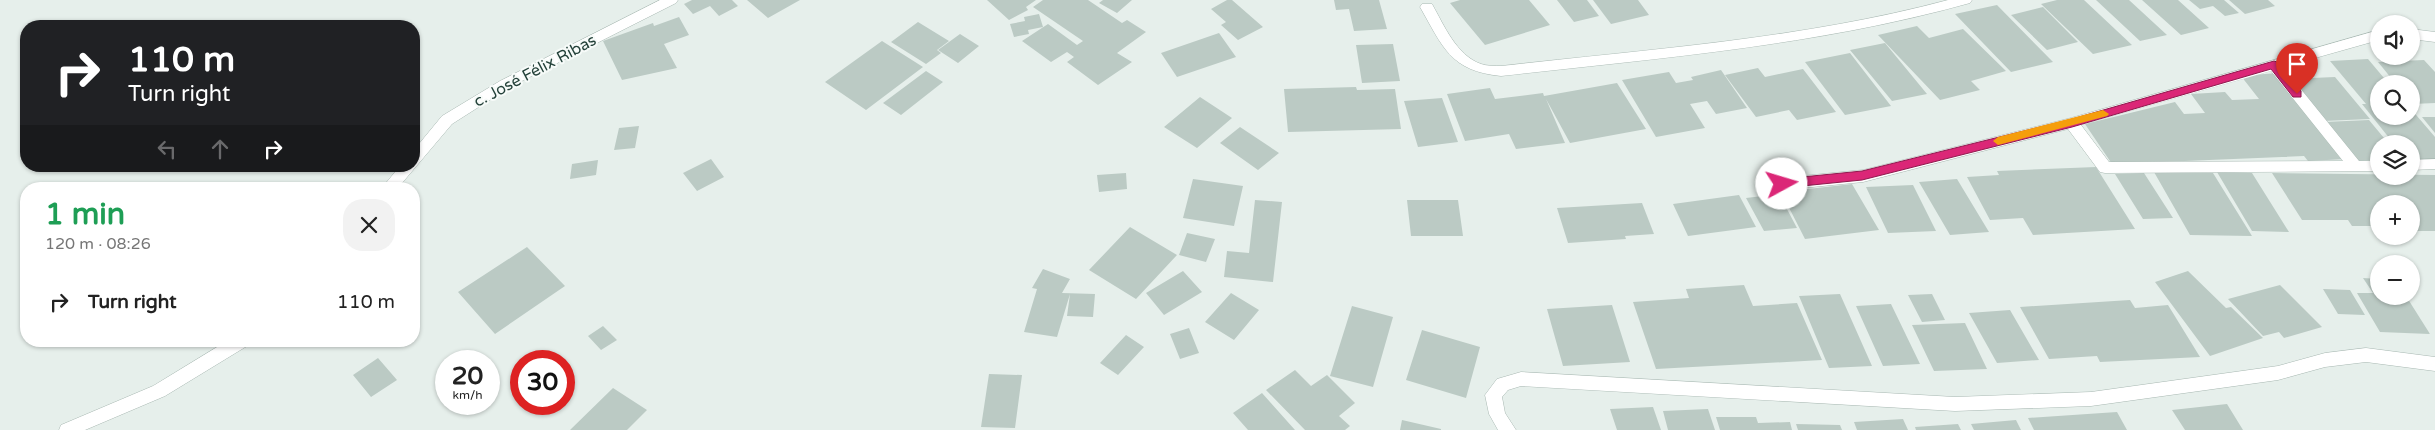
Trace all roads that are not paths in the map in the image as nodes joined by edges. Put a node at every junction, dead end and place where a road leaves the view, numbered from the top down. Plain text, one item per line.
1 (671, 0) edge
2 (1965, 0) edge
3 (1427, 7) dead end
4 (2420, 35) edge
5 (2370, 37) edge
6 (2435, 37) edge
7 (2274, 65) junction
8 (2072, 123) junction
9 (420, 153) edge
10 (2435, 164) edge
11 (2420, 165) edge
12 (2370, 166) edge
13 (2356, 167) junction
14 (404, 172) edge
15 (394, 182) edge
16 (1782, 184) dead end
17 (231, 347) edge
18 (2435, 364) edge
19 (67, 430) edge
20 (1508, 430) edge

1 - 9 street, c. José Félix Ribas
2 - 3 street
4 - 6 street
5 - 7 street
7 - 8 street
7 - 13 street
8 - 13 street
8 - 16 street
10 - 11 street
12 - 13 street
14 - 15 street
17 - 19 street
18 - 20 street

